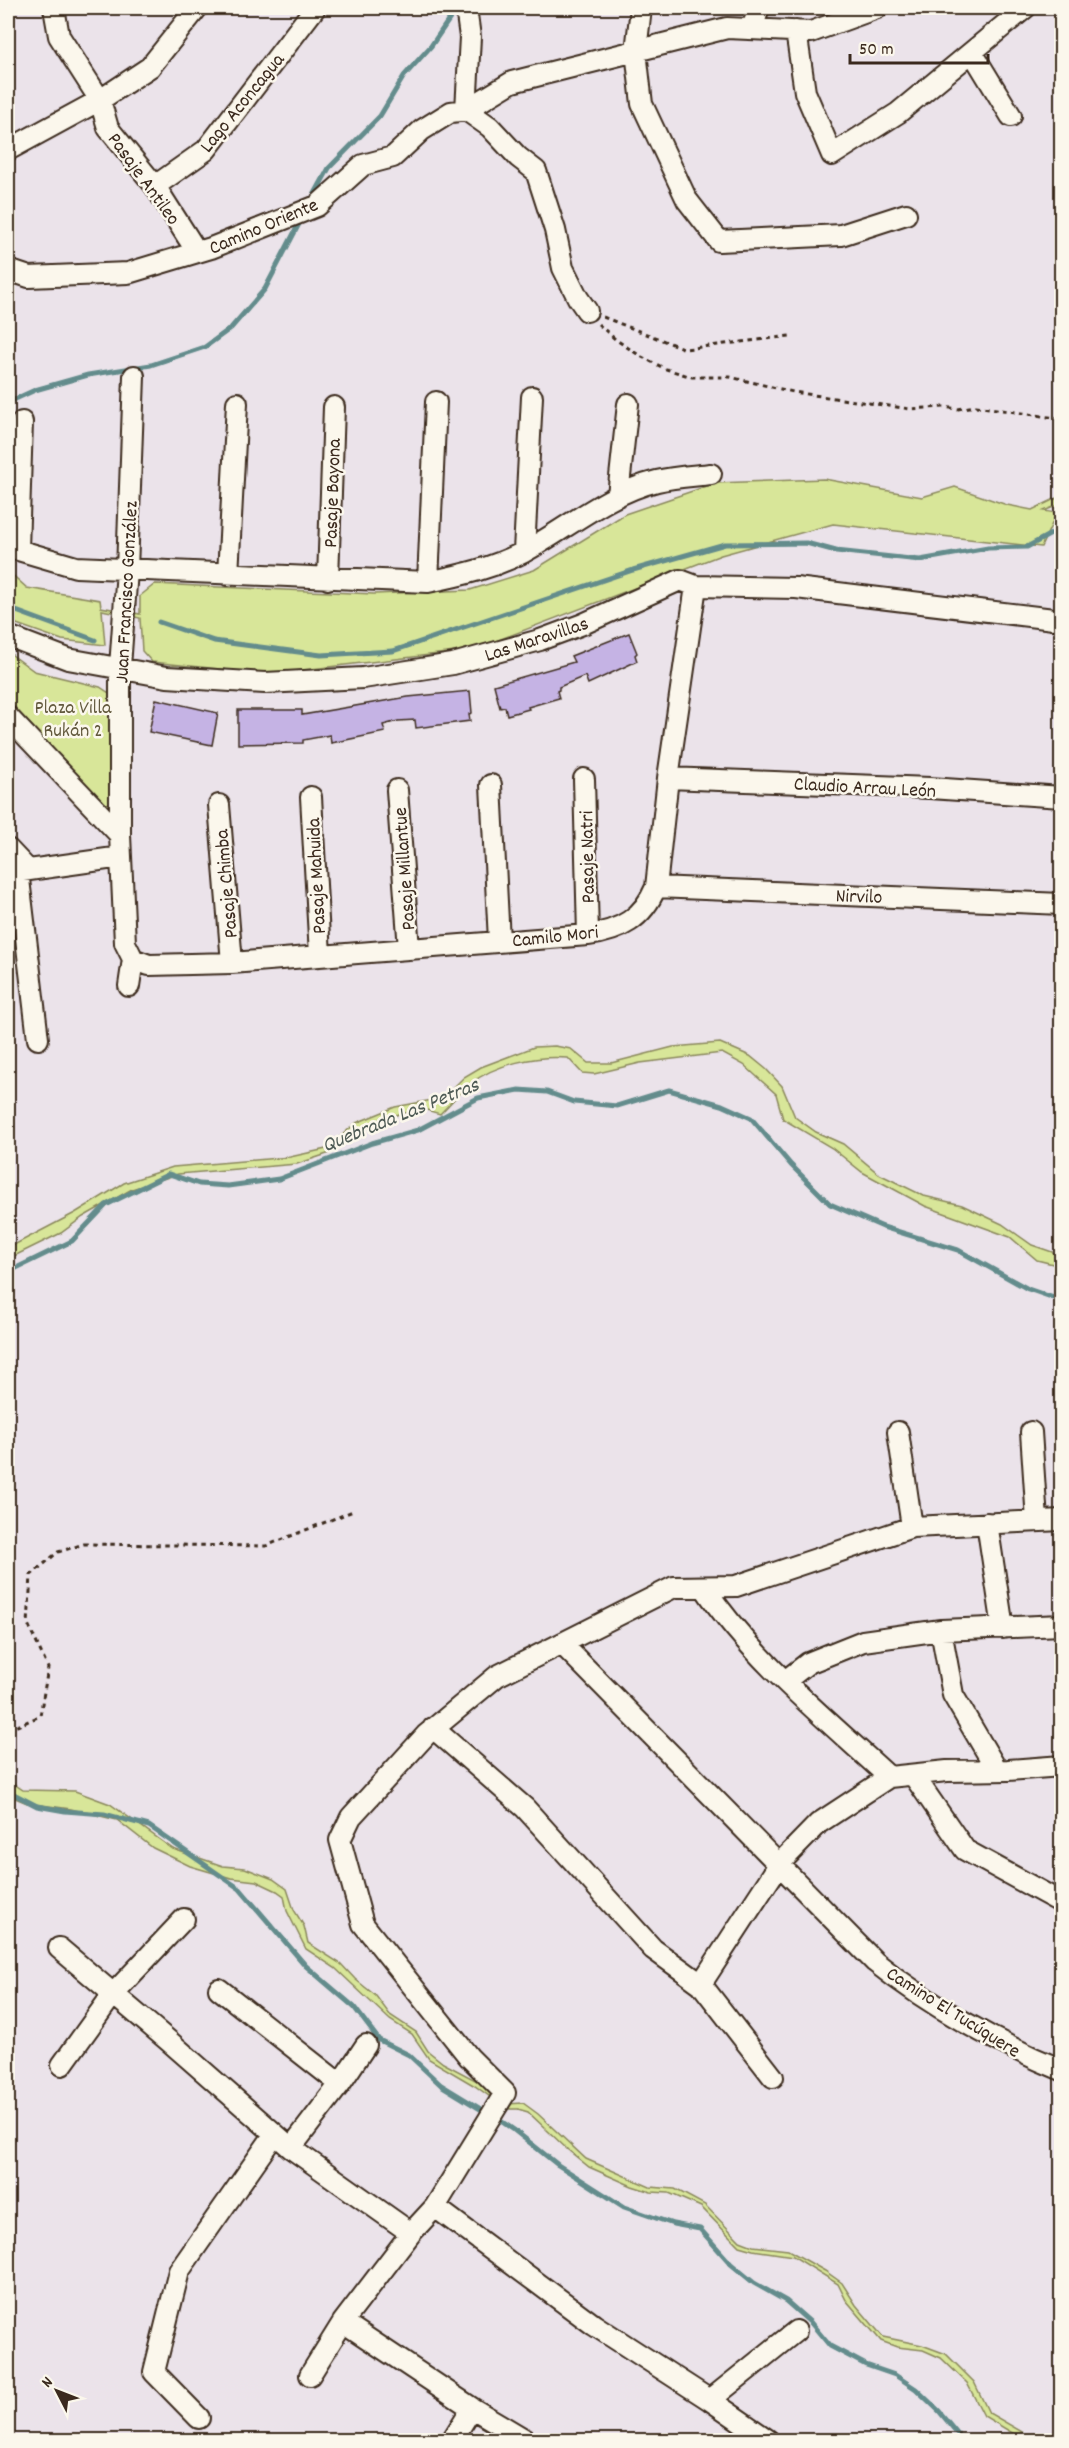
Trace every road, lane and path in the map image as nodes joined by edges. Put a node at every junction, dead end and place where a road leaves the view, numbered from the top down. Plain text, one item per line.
1 (54, 8) edge
2 (196, 8) edge
3 (315, 8) edge
4 (466, 8) edge
5 (640, 8) edge
6 (759, 8) edge
7 (877, 8) edge
8 (1025, 8) edge
9 (752, 29) junction
10 (796, 32) junction
11 (636, 51) junction
12 (972, 52) junction
13 (100, 100) junction
14 (466, 110) junction
15 (1011, 116) dead end
16 (8, 150) edge
17 (155, 186) junction
18 (906, 214) dead end
19 (197, 252) junction
20 (8, 270) edge
21 (587, 311) junction
22 (790, 336) dead end
23 (134, 376) dead end
24 (532, 398) dead end
25 (436, 402) dead end
26 (237, 403) dead end
27 (628, 404) dead end
28 (334, 407) dead end
29 (1062, 419) edge
30 (22, 422) dead end
31 (711, 474) dead end
32 (618, 495) junction
33 (13, 546) edge
34 (524, 551) junction
35 (127, 570) junction
36 (228, 575) junction
37 (328, 579) junction
38 (428, 582) junction
39 (696, 586) junction
40 (1062, 620) edge
41 (8, 636) edge
42 (120, 667) junction
43 (8, 717) edge
44 (668, 778) junction
45 (584, 779) dead end
46 (490, 785) dead end
47 (397, 790) dead end
48 (311, 797) dead end
49 (1062, 797) edge
50 (219, 805) dead end
51 (120, 835) junction
52 (8, 849) edge
53 (121, 857) junction
54 (18, 871) edge
55 (656, 887) junction
56 (1062, 904) edge
57 (588, 935) junction
58 (499, 941) junction
59 (409, 949) junction
60 (320, 955) junction
61 (133, 959) junction
62 (232, 963) junction
63 (129, 986) dead end
64 (38, 1039) dead end
65 (898, 1432) dead end
66 (1031, 1432) dead end
67 (353, 1511) dead end
68 (1062, 1520) edge
69 (1037, 1521) junction
70 (987, 1523) junction
71 (912, 1527) junction
72 (704, 1587) junction
73 (1062, 1625) edge
74 (1003, 1628) junction
75 (941, 1630) junction
76 (562, 1644) junction
77 (785, 1680) junction
78 (433, 1728) junction
79 (8, 1730) edge
80 (1062, 1766) edge
81 (997, 1770) junction
82 (914, 1776) junction
83 (889, 1777) junction
84 (780, 1863) junction
85 (1062, 1903) edge
86 (184, 1919) dead end
87 (59, 1948) dead end
88 (701, 1984) junction
89 (219, 1989) dead end
90 (113, 1994) junction
91 (366, 2045) dead end
92 (62, 2065) dead end
93 (1062, 2070) edge
94 (773, 2077) dead end
95 (340, 2084) junction
96 (274, 2135) junction
97 (291, 2148) junction
98 (435, 2208) junction
99 (411, 2233) junction
100 (343, 2322) junction
101 (796, 2331) dead end
102 (310, 2374) dead end
103 (710, 2400) junction
104 (472, 2408) junction
105 (200, 2418) dead end
106 (452, 2440) edge
107 (526, 2440) edge
108 (768, 2440) edge

1 - 13 street, Pasaje Antileo
2 - 13 street
3 - 17 street, Lago Aconcagua
4 - 14 street
5 - 11 street
6 - 9 street
7 - 10 street, Camino Oriente
8 - 12 street
9 - 10 street, Camino Oriente
9 - 11 street, Camino Oriente
10 - 12 street
11 - 14 street, Camino Oriente
11 - 18 street
12 - 15 street
13 - 16 street
13 - 17 street, Pasaje Antileo
14 - 19 street, Camino Oriente
14 - 21 street
17 - 19 street, Pasaje Antileo
19 - 20 street, Camino Oriente
21 - 22 path
21 - 29 path
23 - 35 street, Juan Francisco González
24 - 34 street
25 - 38 street
26 - 36 street
27 - 32 street
28 - 37 street, Pasaje Bayona
30 - 33 street
31 - 32 street
32 - 34 street
33 - 35 street
34 - 38 street
35 - 36 street
35 - 42 street, Juan Francisco González
36 - 37 street
37 - 38 street
39 - 40 street, Las Maravillas
39 - 42 street, Las Maravillas
39 - 44 street, Camilo Mori
41 - 42 street, Las Maravillas
42 - 51 street, Juan Francisco González
43 - 51 street
44 - 49 street, Claudio Arrau León
44 - 55 street, Camilo Mori
45 - 57 street, Pasaje Natri
46 - 58 street
47 - 59 street, Pasaje Millantue
48 - 60 street, Pasaje Mahuida
50 - 62 street, Pasaje Chimba
51 - 53 street, Juan Francisco González
52 - 54 street
53 - 54 street
53 - 61 street, Juan Francisco González
54 - 64 street
55 - 56 street, Nirvilo
55 - 57 street, Camilo Mori
57 - 58 street, Camilo Mori
58 - 59 street, Camilo Mori
59 - 60 street, Camilo Mori
60 - 62 street, Camilo Mori
61 - 62 street, Camilo Mori
61 - 63 street, Juan Francisco González
65 - 71 street
66 - 69 street
67 - 79 path
68 - 69 street
69 - 70 street
70 - 71 street
70 - 74 street
71 - 72 street
72 - 76 street
72 - 77 street
73 - 74 street
74 - 75 street
75 - 77 street
75 - 81 street
76 - 78 street
76 - 84 street, Camino El Tucúquere
77 - 83 street
78 - 88 street
78 - 98 street
80 - 81 street
81 - 82 street
82 - 83 street
82 - 85 street
83 - 84 street
84 - 88 street
84 - 93 street, Camino El Tucúquere
86 - 90 street
87 - 90 street
88 - 94 street
89 - 95 street
90 - 92 street
90 - 96 street
91 - 95 street
95 - 97 street
96 - 97 street
96 - 105 street
97 - 99 street
98 - 99 street
98 - 103 street
99 - 100 street
100 - 102 street
100 - 104 street
101 - 103 street
103 - 108 street
104 - 106 street
104 - 107 street

